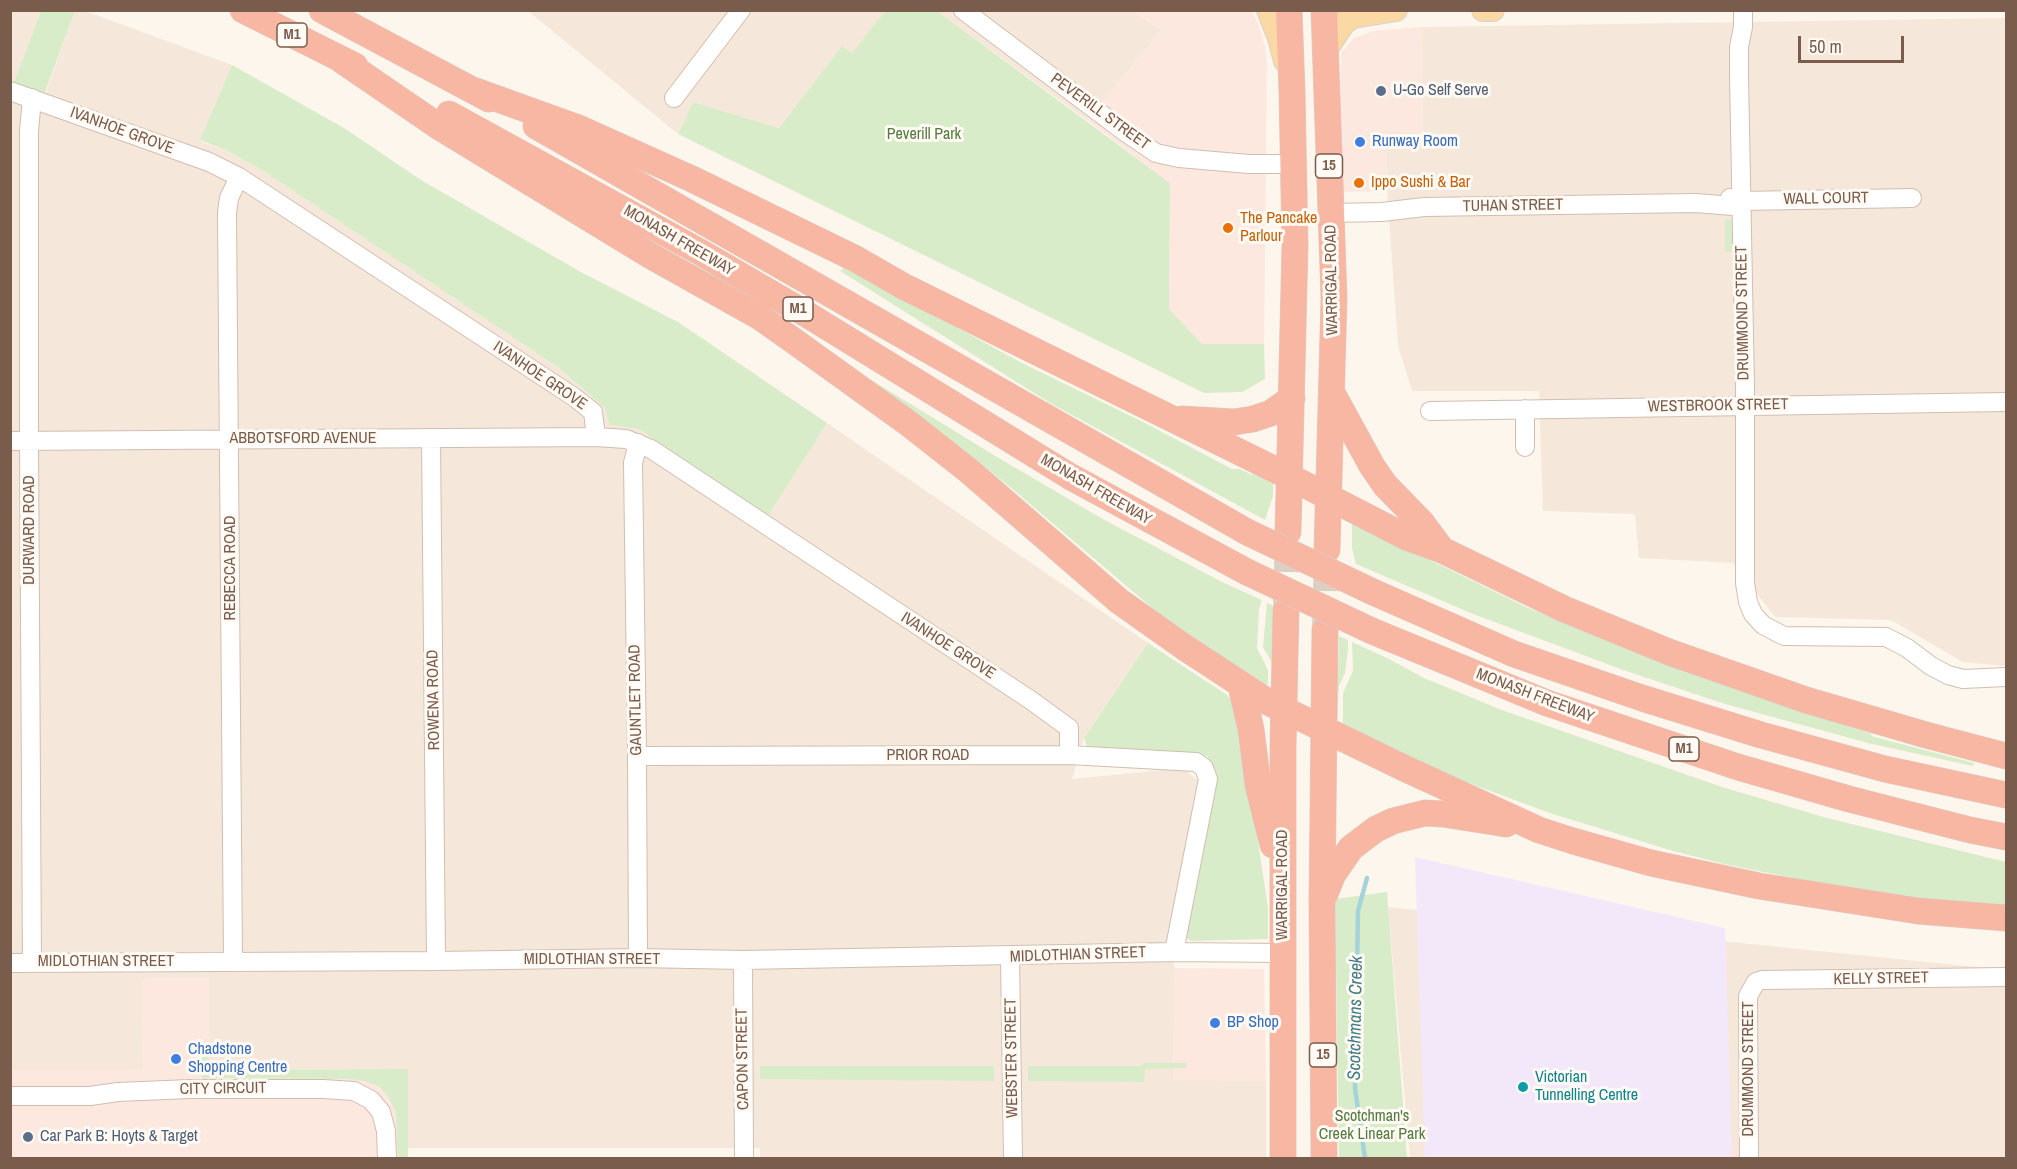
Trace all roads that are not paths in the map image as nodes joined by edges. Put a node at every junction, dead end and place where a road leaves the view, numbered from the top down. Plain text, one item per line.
1 (243, 10) edge
2 (322, 10) edge
3 (741, 10) edge
4 (963, 10) edge
5 (1268, 10) edge
6 (1289, 10) edge
7 (1324, 10) edge
8 (1396, 10) edge
9 (1483, 10) edge
10 (1493, 10) edge
11 (1732, 10) edge
12 (1743, 10) edge
13 (1739, 47) junction
14 (1326, 50) junction
15 (340, 59) junction
16 (473, 90) junction
17 (10, 91) edge
18 (1292, 91) junction
19 (32, 98) junction
20 (674, 99) dead end
21 (1293, 164) junction
22 (239, 177) junction
23 (1912, 198) dead end
24 (1741, 201) junction
25 (1330, 213) junction
26 (1292, 398) junction
27 (2007, 402) edge
28 (1331, 405) junction
29 (1745, 405) junction
30 (1525, 409) junction
31 (1430, 411) dead end
32 (1170, 418) junction
33 (1291, 429) junction
34 (596, 437) junction
35 (431, 438) junction
36 (231, 440) junction
37 (10, 441) edge
38 (29, 441) junction
39 (638, 443) junction
40 (1525, 447) dead end
41 (1290, 477) junction
42 (1329, 496) junction
43 (1288, 531) tunnel mouth
44 (1327, 550) tunnel mouth
45 (1442, 550) junction
46 (1286, 611) tunnel mouth
47 (1325, 630) tunnel mouth
48 (2007, 677) edge
49 (1241, 686) junction
50 (1284, 710) junction
51 (1324, 730) junction
52 (1070, 755) junction
53 (637, 756) junction
54 (2007, 756) edge
55 (2007, 795) edge
56 (1539, 830) junction
57 (2007, 837) edge
58 (1282, 884) junction
59 (1322, 902) junction
60 (2007, 918) edge
61 (1174, 952) junction
62 (1283, 952) junction
63 (1010, 957) junction
64 (638, 958) junction
65 (743, 960) junction
66 (436, 961) junction
67 (32, 962) junction
68 (233, 962) junction
69 (10, 963) edge
70 (2007, 977) edge
71 (1756, 982) joint
72 (10, 1096) edge
73 (387, 1158) edge
74 (744, 1158) edge
75 (1013, 1158) edge
76 (1283, 1158) edge
77 (1324, 1158) edge
78 (1749, 1158) edge

1 - 15 highway, MONASH FREEWAY / M1
2 - 16 highway, MONASH FREEWAY / M1
3 - 20 street
4 - 21 street, PEVERILL STREET
5 - 18 main road
6 - 18 highway, 15
7 - 14 highway, WARRIGAL ROAD / 15
8 - 14 main road
9 - 10 main road
11 - 13 street, DRUMMOND STREET
12 - 13 street, DRUMMOND STREET
13 - 24 street, DRUMMOND STREET
14 - 25 highway, WARRIGAL ROAD / 15
15 - 49 highway
15 - 57 highway, MONASH FREEWAY / M1, bridge
16 - 32 highway
16 - 55 highway, MONASH FREEWAY / M1, bridge
17 - 19 street, IVANHOE GROVE
18 - 21 highway, 15
19 - 22 street, IVANHOE GROVE
19 - 38 street, DURWARD ROAD
21 - 26 highway, 15
22 - 34 street, IVANHOE GROVE
22 - 36 street, REBECCA ROAD
23 - 24 street, WALL COURT
24 - 25 street, TUHAN STREET
24 - 29 street, DRUMMOND STREET
25 - 28 highway, WARRIGAL ROAD / 15
26 - 32 highway
26 - 33 highway, 15
27 - 29 street, WESTBROOK STREET
28 - 33 highway
28 - 42 highway, WARRIGAL ROAD / 15
28 - 45 highway
29 - 30 street, WESTBROOK STREET
29 - 48 street, DRUMMOND STREET
30 - 31 street, WESTBROOK STREET
30 - 40 street
32 - 41 highway
33 - 41 highway, 15
34 - 35 street, ABBOTSFORD AVENUE
34 - 39 street, IVANHOE GROVE
35 - 36 street, ABBOTSFORD AVENUE
35 - 66 street, ROWENA ROAD
36 - 38 street, ABBOTSFORD AVENUE
36 - 68 street, REBECCA ROAD
37 - 38 street, ABBOTSFORD AVENUE
38 - 67 street, DURWARD ROAD
39 - 52 street, IVANHOE GROVE
39 - 53 street, GAUNTLET ROAD
41 - 42 highway
41 - 43 highway, 15
42 - 44 highway, WARRIGAL ROAD / 15
42 - 45 highway
45 - 54 highway
46 - 50 highway, WARRIGAL ROAD
47 - 51 highway, 15
49 - 50 highway
49 - 58 highway
50 - 51 highway
50 - 58 highway, WARRIGAL ROAD
51 - 56 highway
51 - 59 highway, 15
52 - 53 street, PRIOR ROAD
52 - 61 street, PRIOR ROAD
53 - 64 street, GAUNTLET ROAD
56 - 59 highway
56 - 60 highway
58 - 62 highway, WARRIGAL ROAD
59 - 77 highway, 15
61 - 62 street, MIDLOTHIAN STREET
61 - 63 street, MIDLOTHIAN STREET
62 - 76 highway, WARRIGAL ROAD
63 - 65 street, MIDLOTHIAN STREET
63 - 75 street, WEBSTER STREET
64 - 65 street, MIDLOTHIAN STREET
64 - 66 street, MIDLOTHIAN STREET
65 - 74 street, CAPON STREET
66 - 68 street, MIDLOTHIAN STREET
67 - 68 street, MIDLOTHIAN STREET
67 - 69 street, MIDLOTHIAN STREET
70 - 71 street, KELLY STREET
71 - 78 street, DRUMMOND STREET
72 - 73 street, CITY CIRCUIT

